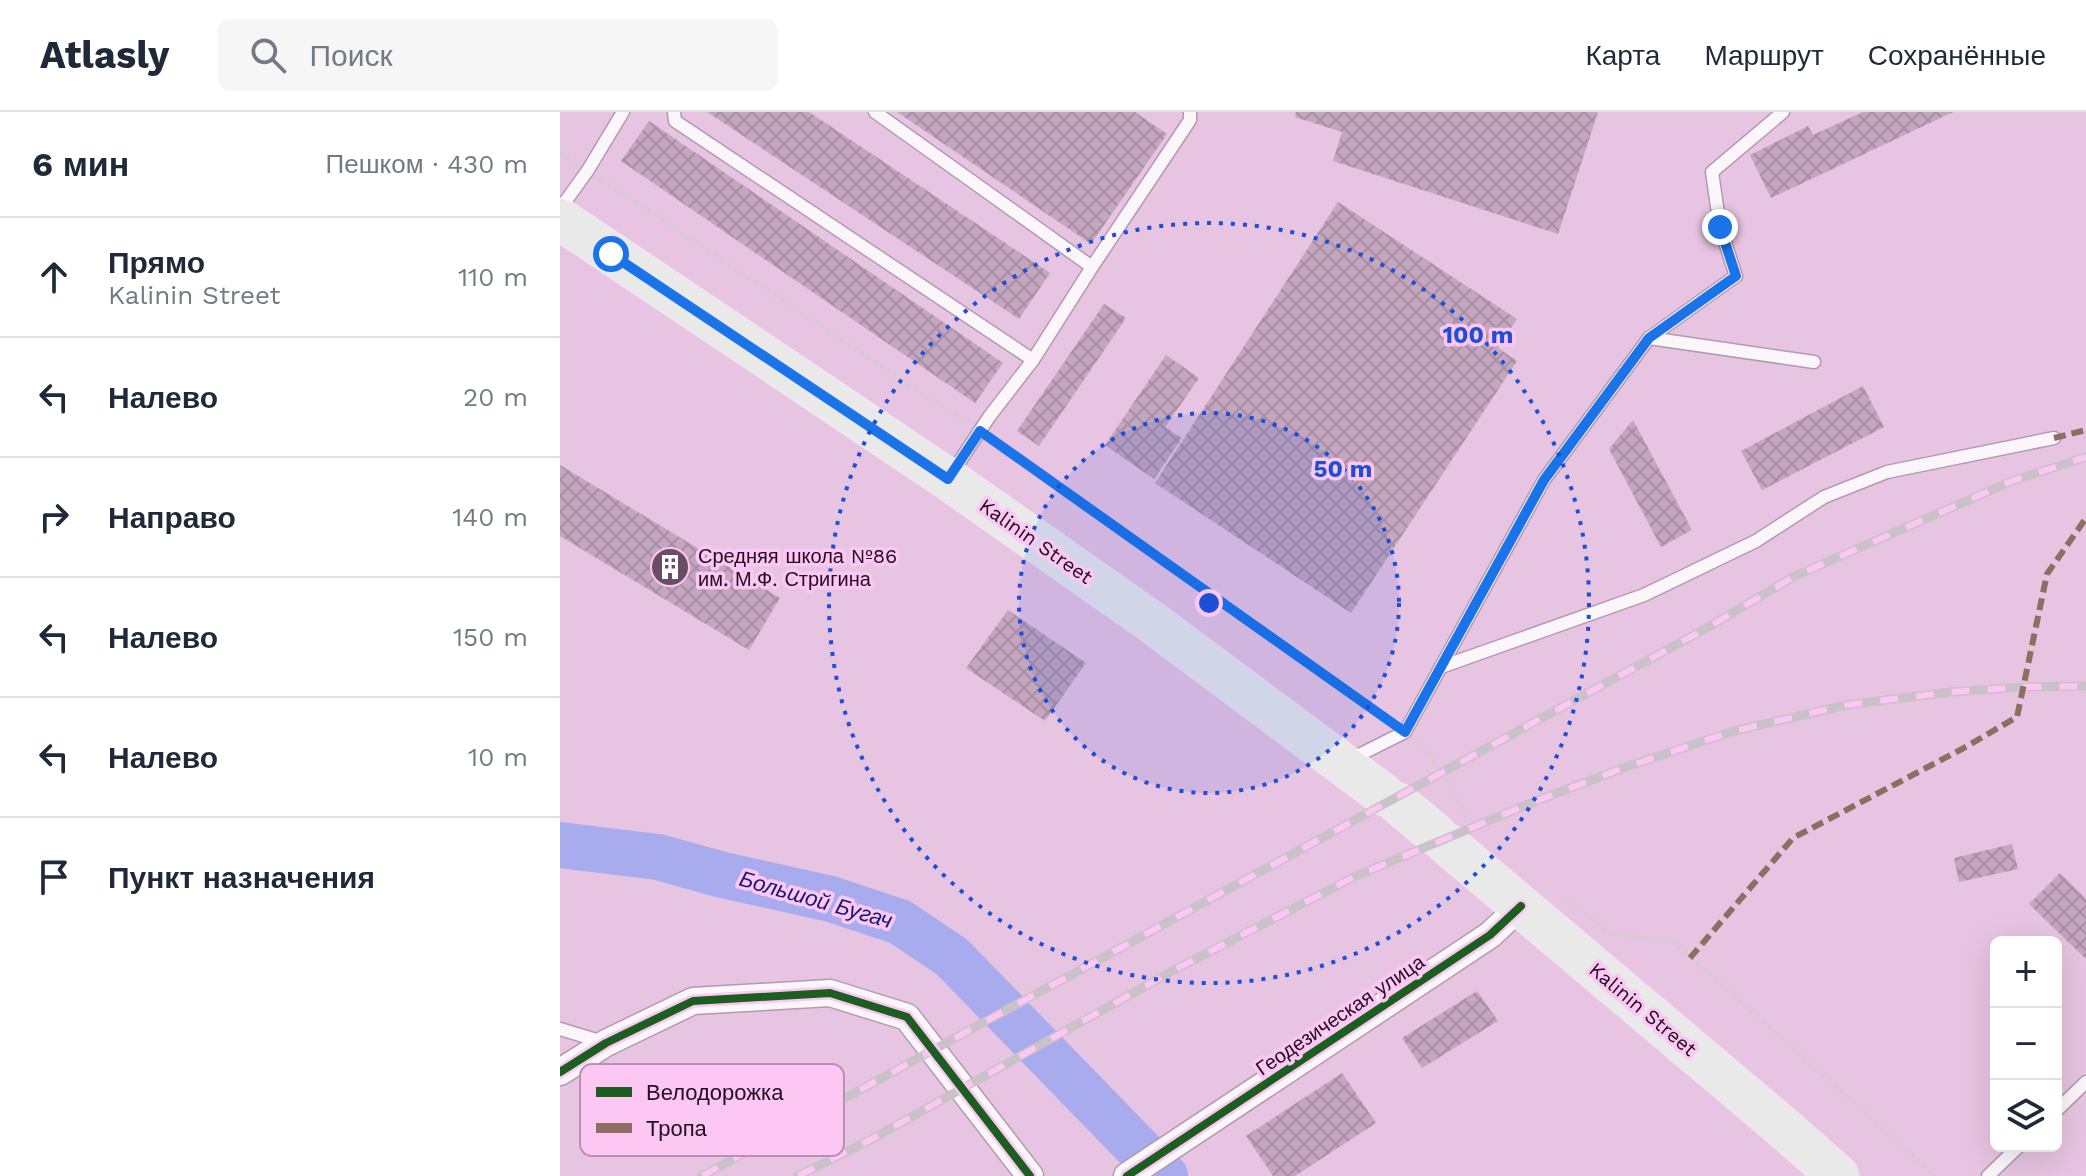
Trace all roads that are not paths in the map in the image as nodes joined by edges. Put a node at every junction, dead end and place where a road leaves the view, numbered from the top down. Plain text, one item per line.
1 (623, 112) edge
2 (674, 112) edge
3 (875, 112) edge
4 (1190, 112) edge
5 (1783, 112) edge
6 (560, 209) edge
7 (560, 219) edge
8 (1092, 267) junction
9 (1649, 338) junction
10 (1033, 360) junction
11 (1814, 362) dead end
12 (2054, 438) dead end
13 (948, 479) junction
14 (1441, 667) junction
15 (1342, 763) junction
16 (1521, 906) junction
17 (560, 1029) edge
18 (606, 1043) junction
19 (560, 1072) edge
20 (2086, 1082) edge
21 (2062, 1105) edge
22 (2013, 1152) edge
23 (1128, 1175) edge
24 (1030, 1176) edge
25 (1838, 1176) edge
26 (1988, 1176) edge

1 - 6 lane
2 - 10 lane
3 - 8 lane
4 - 8 lane
5 - 9 lane
7 - 13 main road, Kalinin Street
8 - 10 lane
9 - 11 lane
9 - 14 lane
10 - 13 lane
12 - 14 lane
13 - 15 main road, Kalinin Street
14 - 15 lane
15 - 16 main road, Kalinin Street
16 - 23 street, Геодезическая улица
16 - 25 main road, Kalinin Street
17 - 18 lane
18 - 19 street
18 - 24 street
20 - 21 lane
22 - 26 lane

